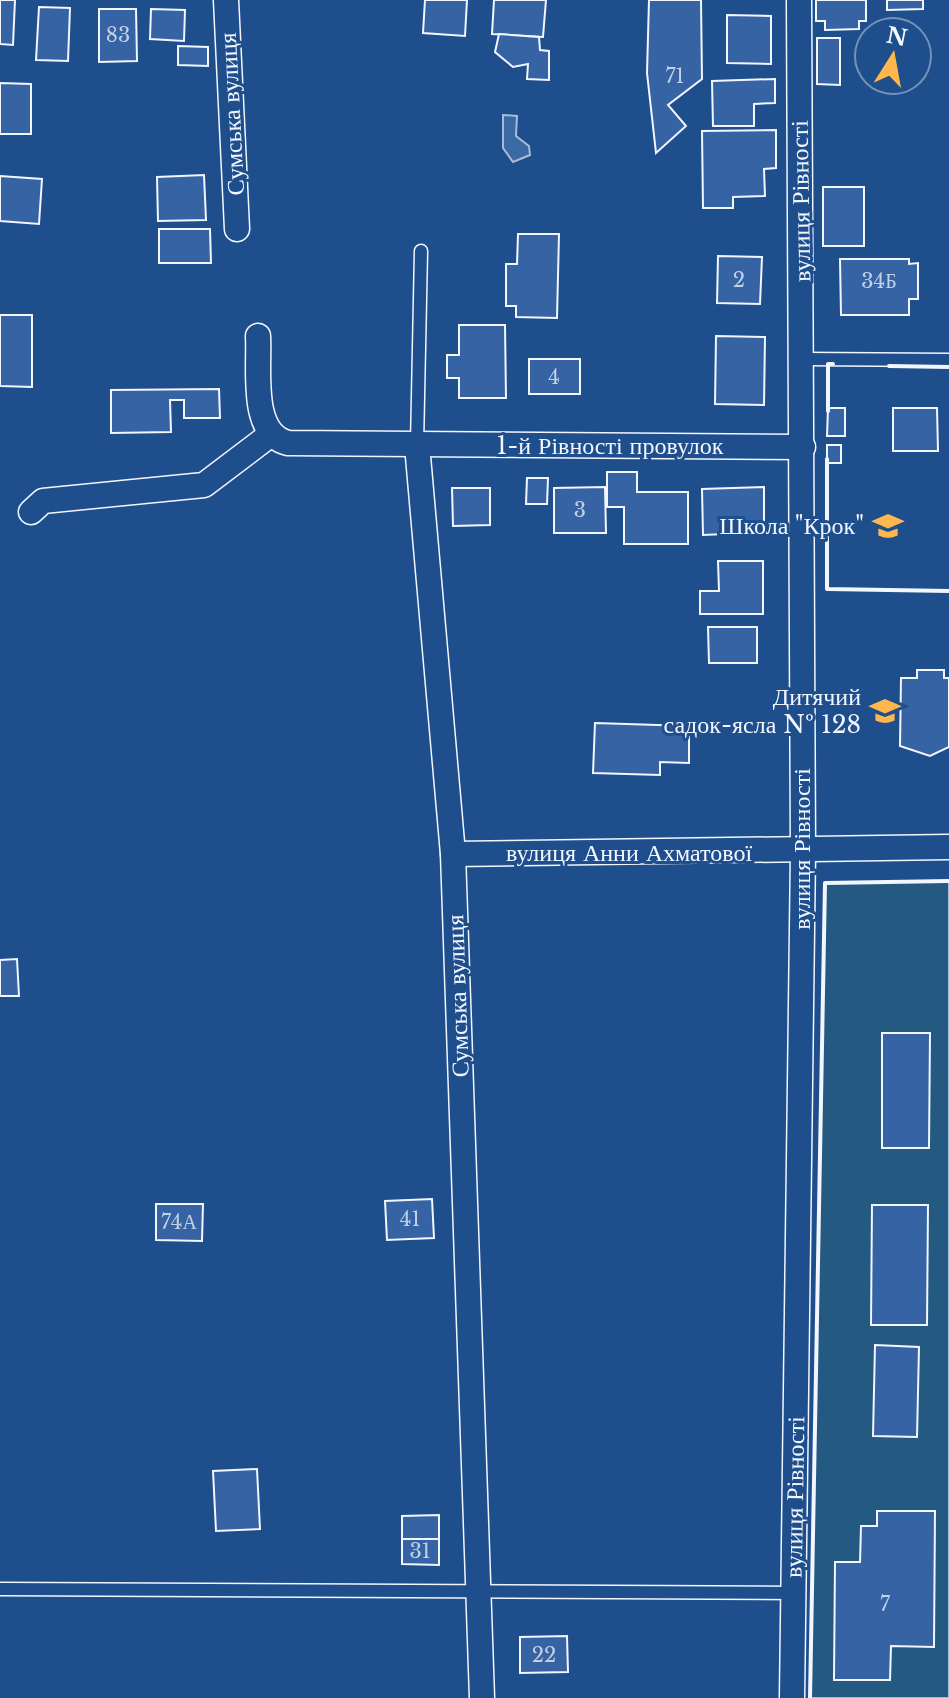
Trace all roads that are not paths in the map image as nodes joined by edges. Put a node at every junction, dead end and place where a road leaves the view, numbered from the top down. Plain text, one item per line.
1 (226, 0) edge
2 (799, 0) edge
3 (237, 229) dead end
4 (421, 251) dead end
5 (258, 336) dead end
6 (803, 359) junction
7 (949, 360) edge
8 (270, 435) junction
9 (417, 445) junction
10 (803, 447) junction
11 (31, 512) dead end
12 (949, 847) edge
13 (803, 852) junction
14 (453, 854) junction
15 (0, 1589) edge
16 (480, 1589) junction
17 (794, 1593) junction
18 (482, 1698) edge
19 (792, 1698) edge

1 - 3 street, Сумська вулиця
2 - 6 street, вулиця Рівності
4 - 9 lane
5 - 8 street
6 - 7 lane
6 - 10 street, вулиця Рівності
8 - 9 street
8 - 11 street
9 - 10 street, 1-й Рівності провулок
9 - 14 street, Сумська вулиця
10 - 13 street, вулиця Рівності
12 - 13 street, вулиця Анни Ахматової
13 - 14 street, вулиця Анни Ахматової
13 - 17 street, вулиця Рівності
14 - 16 street, Сумська вулиця
15 - 16 lane
16 - 17 lane
16 - 18 street, Сумська вулиця
17 - 19 street, вулиця Рівності

